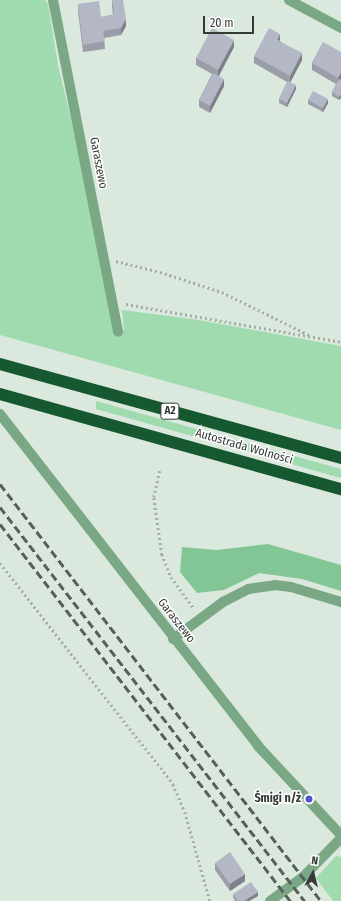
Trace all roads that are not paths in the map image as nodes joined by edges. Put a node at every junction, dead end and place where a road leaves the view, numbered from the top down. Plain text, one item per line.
1 (53, 0) edge
2 (290, 0) edge
3 (341, 28) edge
4 (118, 332) dead end
5 (0, 364) edge
6 (0, 394) edge
7 (0, 414) edge
8 (341, 458) edge
9 (341, 489) edge
10 (341, 602) edge
11 (173, 639) junction
12 (341, 835) edge
13 (341, 838) edge
14 (271, 901) edge

1 - 4 street, Garaszewo
2 - 3 street
5 - 8 highway, Autostrada Wolności / A2
6 - 9 highway, Autostrada Wolności / A2
7 - 11 street, Garaszewo
10 - 11 street
11 - 12 street, Garaszewo
13 - 14 street

